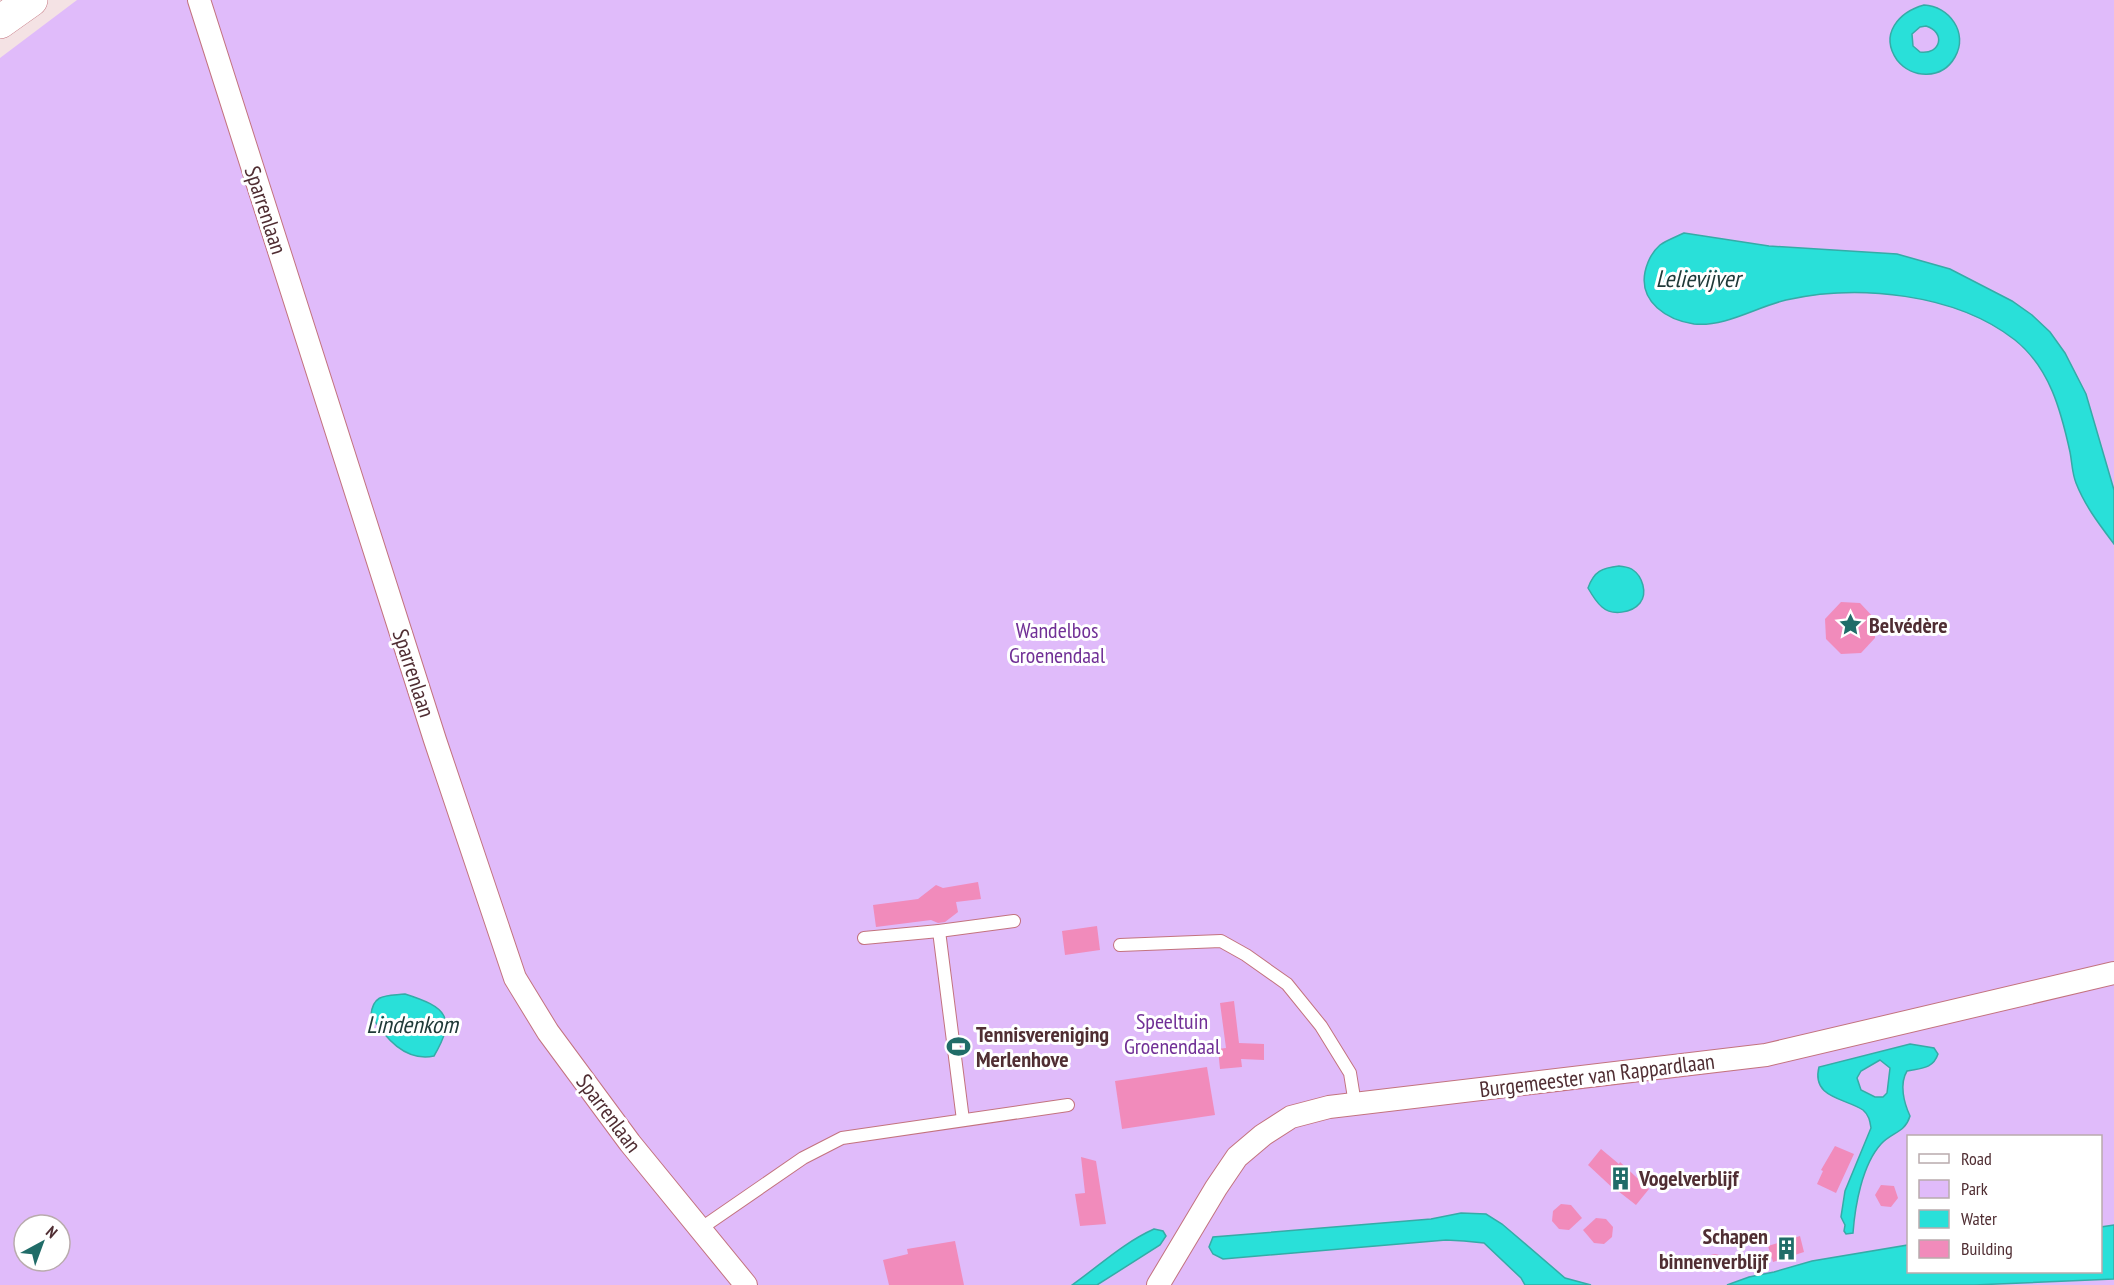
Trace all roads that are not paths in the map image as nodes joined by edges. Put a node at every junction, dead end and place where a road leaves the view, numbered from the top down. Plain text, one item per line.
1 (31, 0) edge
2 (199, 0) edge
3 (0, 22) edge
4 (1014, 921) dead end
5 (939, 932) junction
6 (864, 938) dead end
7 (1120, 945) dead end
8 (2114, 973) edge
9 (1355, 1104) junction
10 (1068, 1105) dead end
11 (963, 1120) junction
12 (700, 1229) junction
13 (746, 1285) edge
14 (1158, 1285) edge

1 - 3 main road
2 - 12 street, Sparrenlaan
4 - 5 lane
5 - 6 lane
5 - 11 lane
7 - 9 lane
8 - 9 street, Burgemeester van Rappardlaan
9 - 14 street, Burgemeester van Rappardlaan
10 - 11 lane
11 - 12 lane
12 - 13 street, Sparrenlaan

